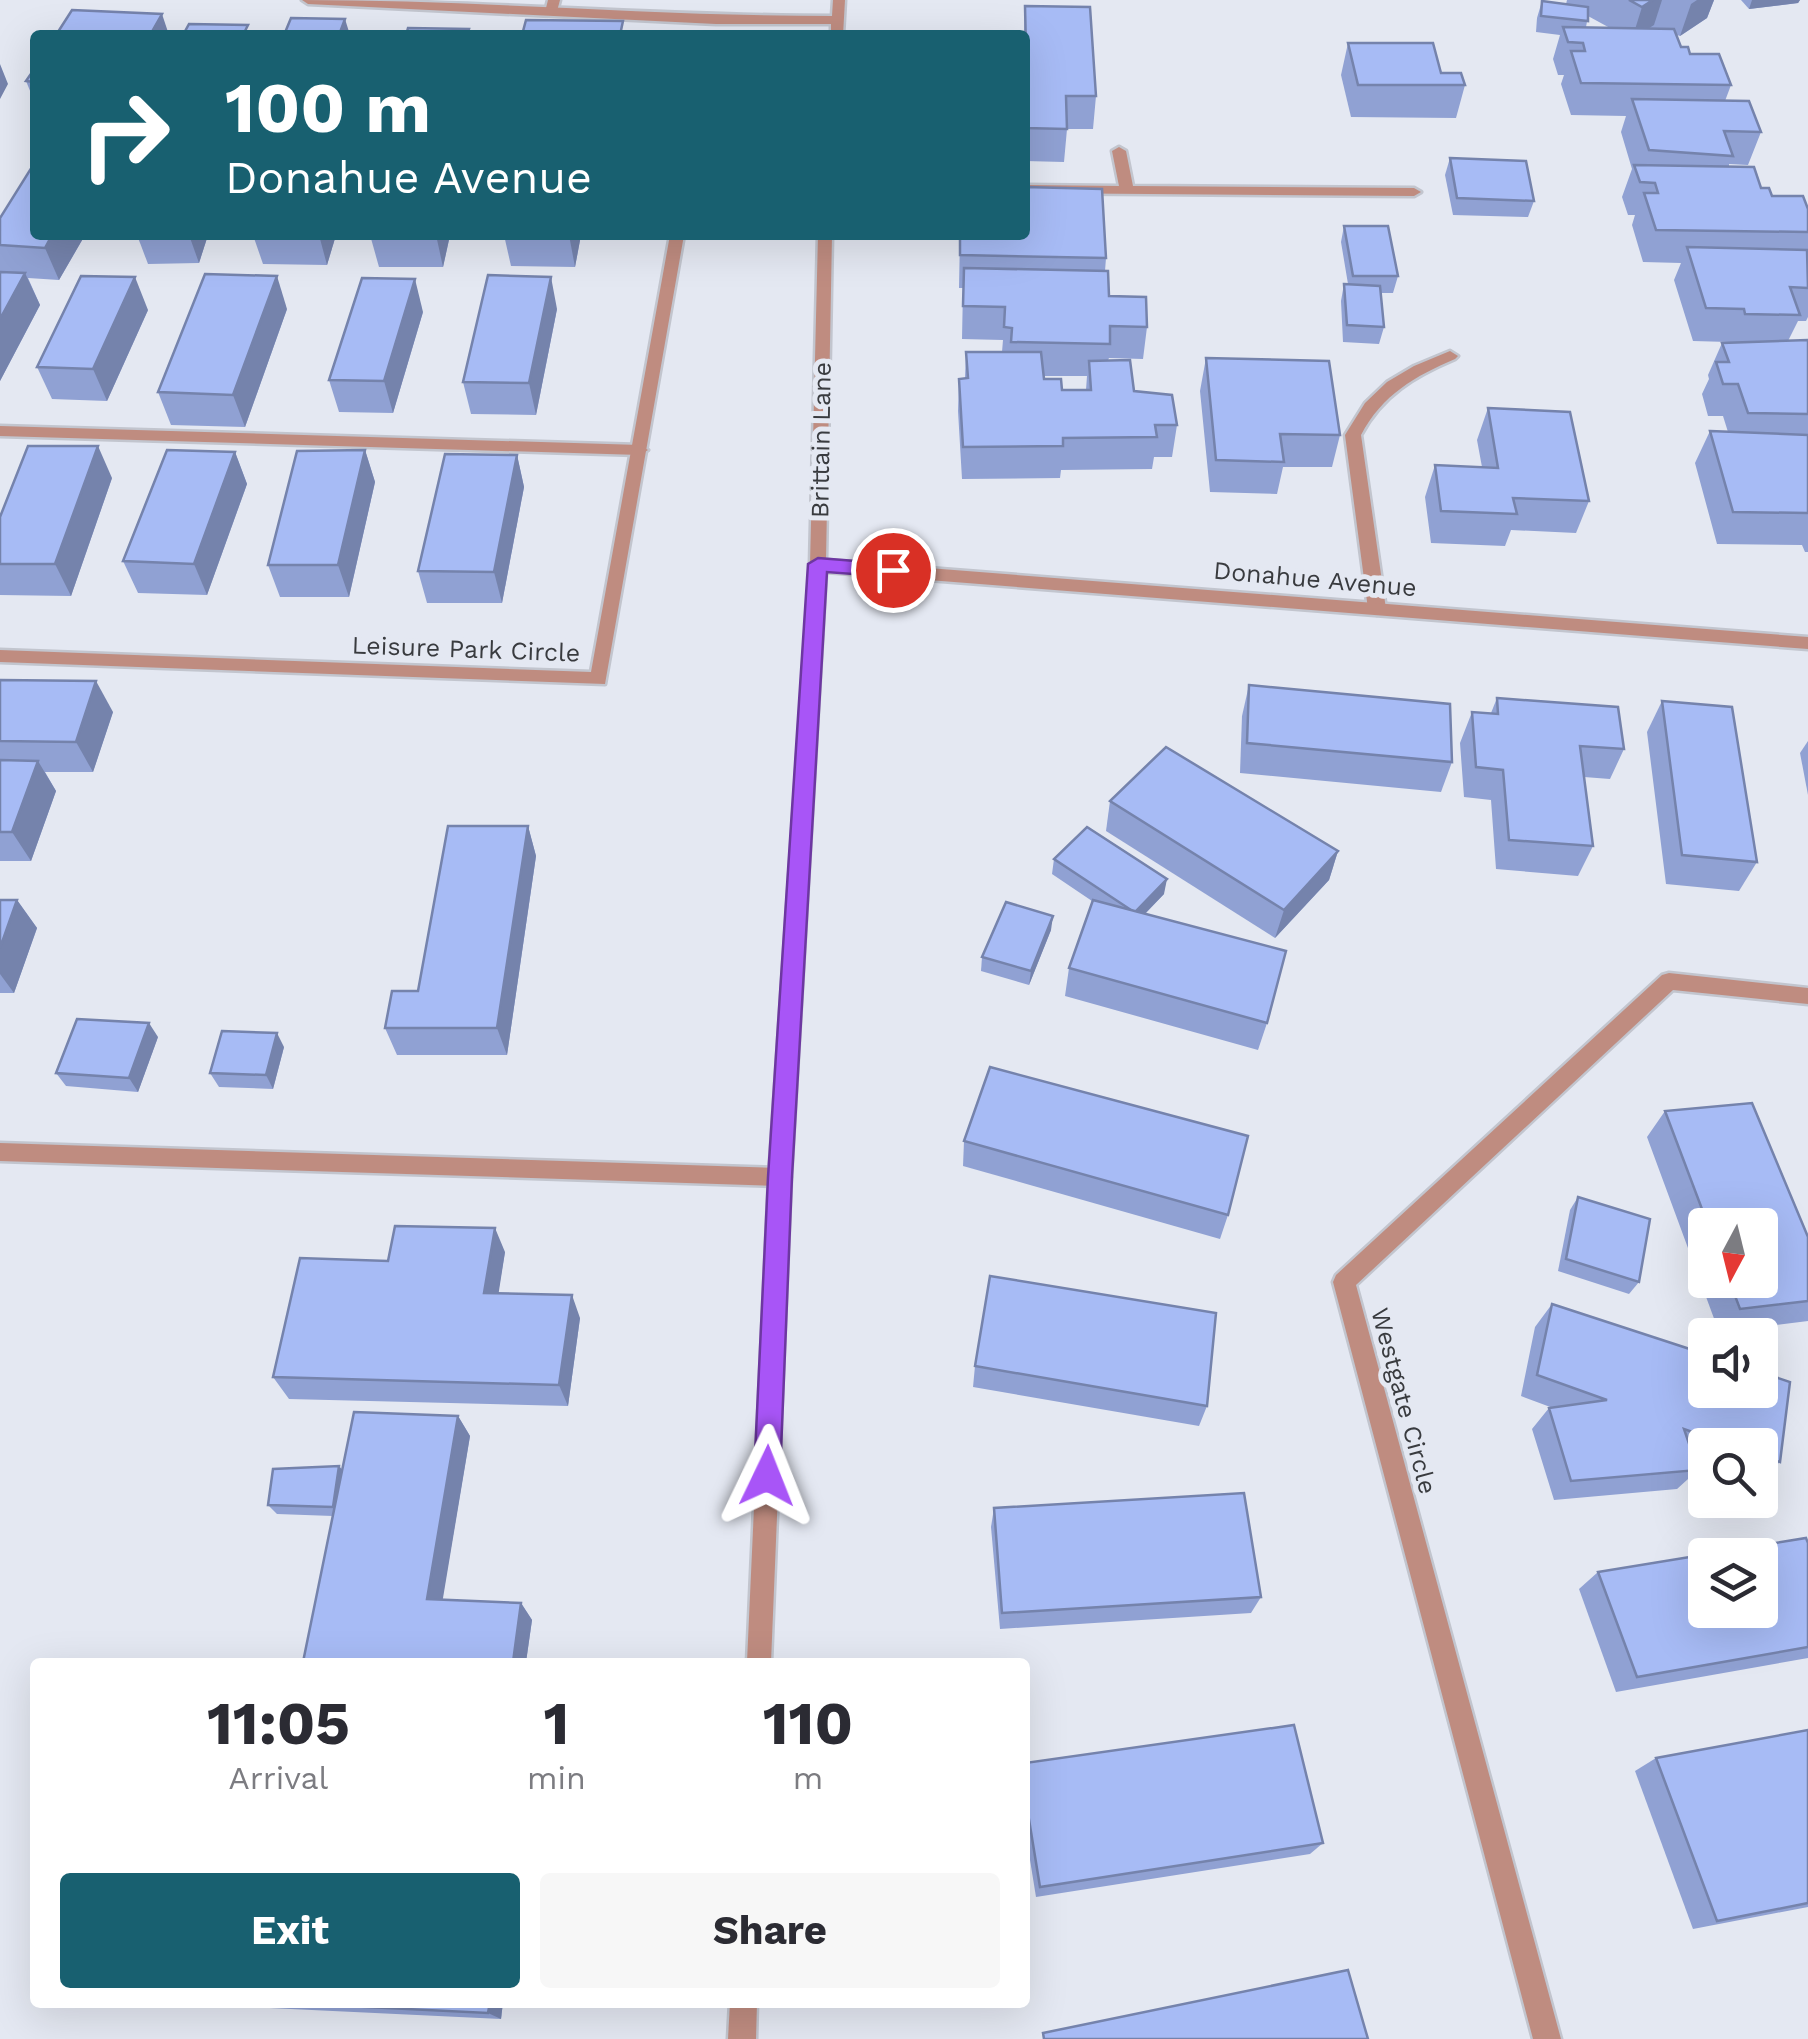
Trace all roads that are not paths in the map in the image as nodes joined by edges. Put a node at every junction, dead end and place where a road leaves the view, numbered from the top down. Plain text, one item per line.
1 (308, 0) edge
2 (839, 0) edge
3 (553, 6) edge
4 (838, 20) junction
5 (714, 28) edge
6 (837, 30) edge
7 (1118, 151) dead end
8 (1030, 189) edge
9 (1128, 190) junction
10 (1414, 192) dead end
11 (677, 240) edge
12 (825, 240) edge
13 (1450, 356) dead end
14 (0, 431) edge
15 (640, 450) junction
16 (818, 564) junction
17 (1377, 609) junction
18 (1808, 643) edge
19 (0, 656) edge
20 (1808, 996) edge
21 (0, 1152) edge
22 (780, 1177) junction
23 (759, 1658) edge
24 (744, 2008) edge
25 (742, 2039) edge
26 (1547, 2039) edge

1 - 3 street
2 - 4 street
3 - 5 street
4 - 5 street
4 - 6 street
7 - 9 street
8 - 9 street
9 - 10 street
11 - 15 street, Leisure Park Circle
12 - 16 street, Brittain Lane
13 - 17 street
14 - 15 street
15 - 19 street, Leisure Park Circle
16 - 17 street, Donahue Avenue
16 - 22 street, Brittain Lane
17 - 18 street, Donahue Avenue
20 - 26 street, Westgate Circle
21 - 22 street
22 - 23 street, Brittain Lane
24 - 25 street

